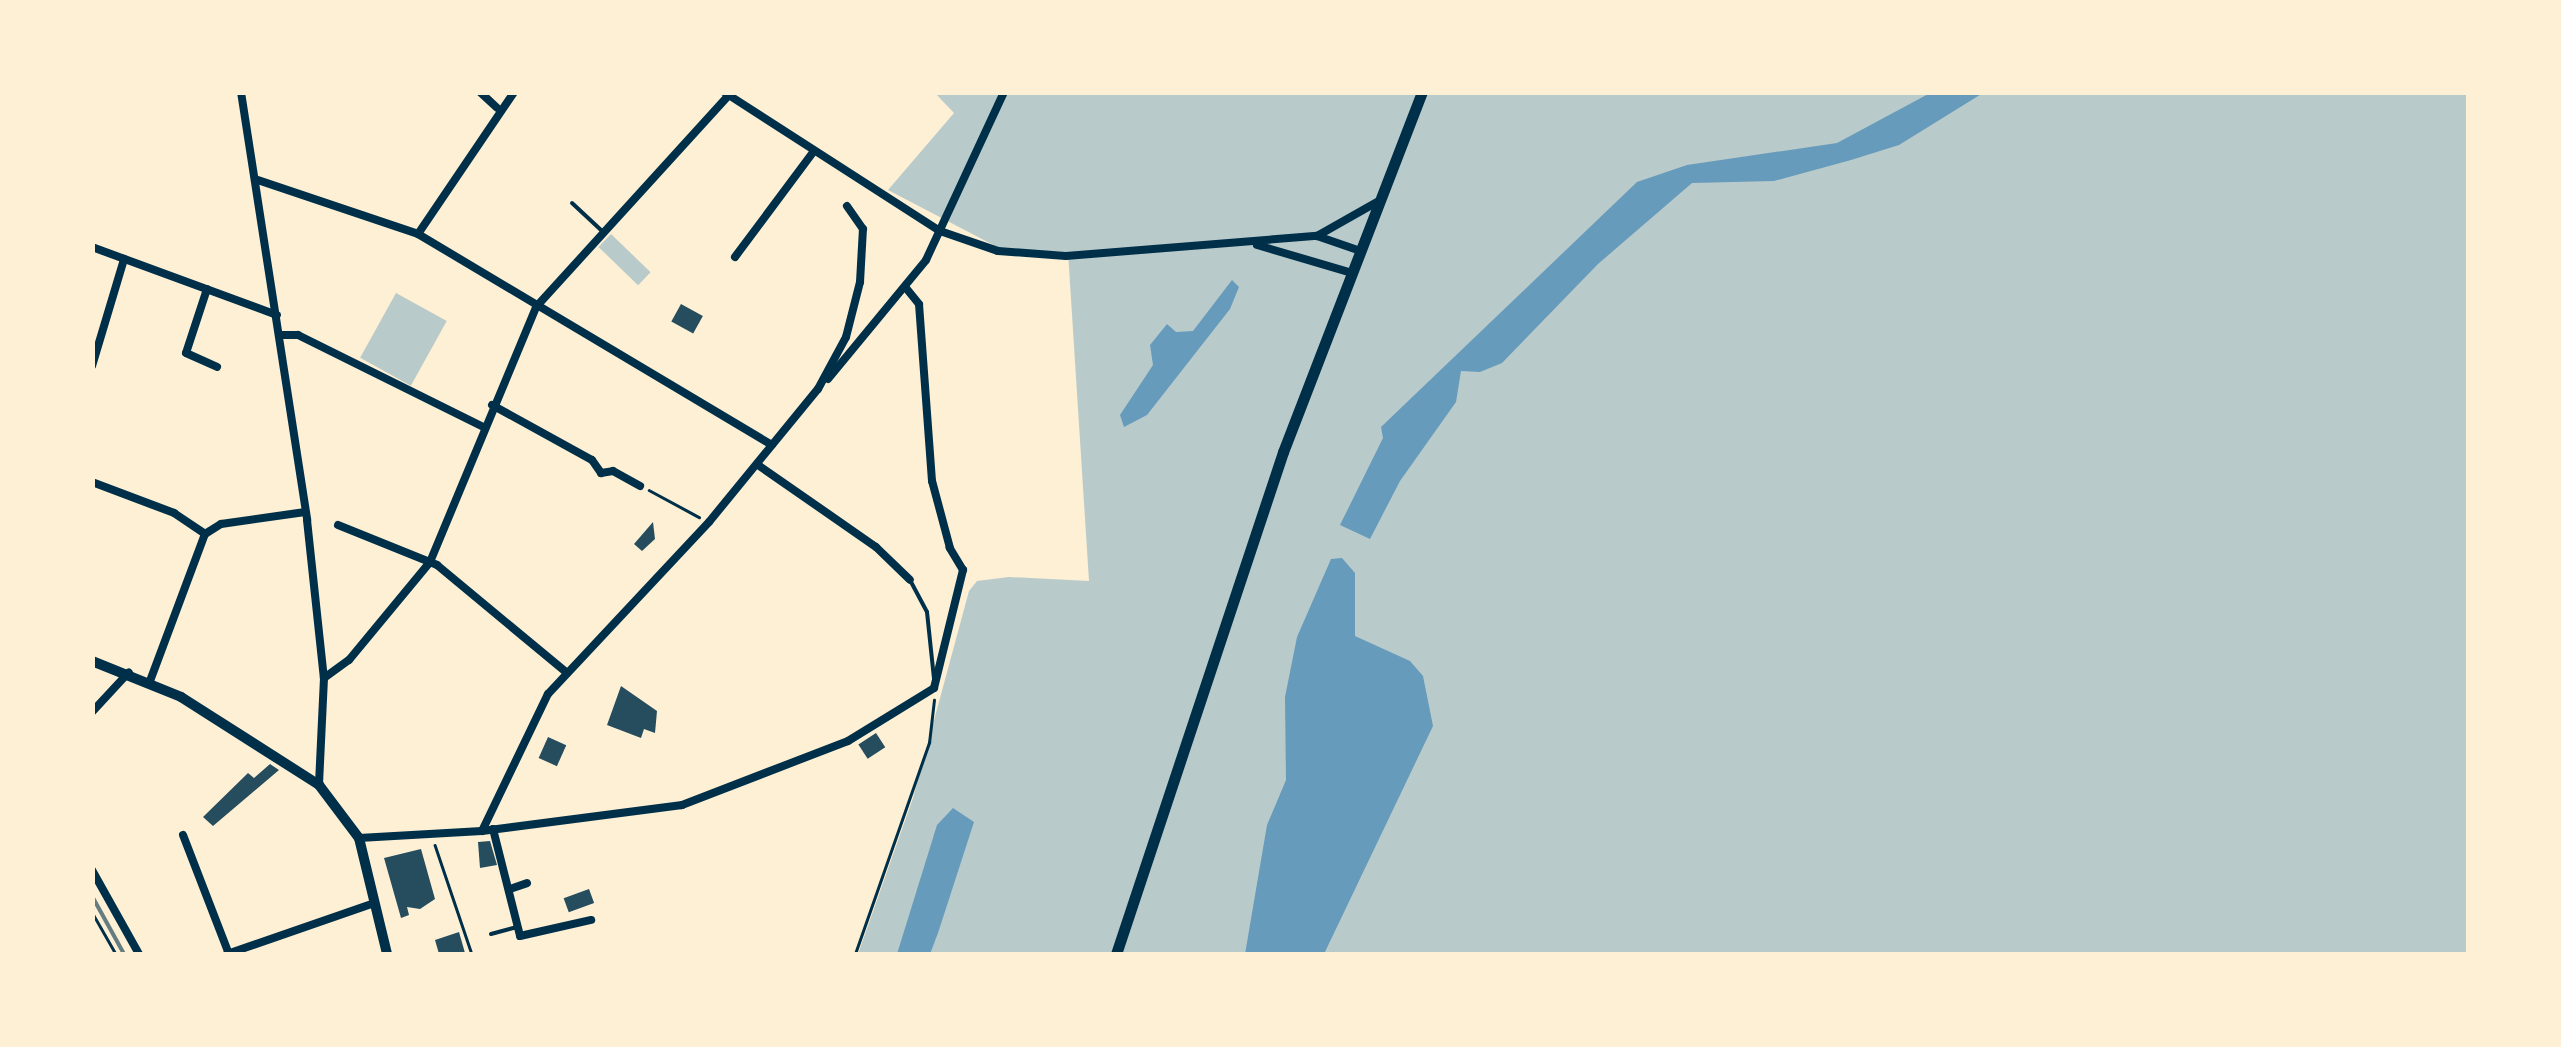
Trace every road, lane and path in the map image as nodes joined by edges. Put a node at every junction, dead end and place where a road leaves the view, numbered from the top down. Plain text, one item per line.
1 (241, 92) edge
2 (480, 92) edge
3 (514, 92) edge
4 (1004, 92) edge
5 (1422, 92) edge
6 (726, 94) edge
7 (497, 108) junction
8 (814, 151) junction
9 (256, 178) junction
10 (1377, 202) junction
11 (572, 203) dead end
12 (847, 206) dead end
13 (604, 232) junction
14 (940, 232) junction
15 (418, 234) junction
16 (1317, 236) junction
17 (1253, 244) junction
18 (92, 247) edge
19 (1358, 250) junction
20 (735, 257) dead end
21 (124, 258) junction
22 (1349, 272) junction
23 (906, 288) junction
24 (207, 289) junction
25 (536, 307) junction
26 (277, 315) junction
27 (280, 335) junction
28 (92, 366) edge
29 (217, 367) dead end
30 (818, 389) junction
31 (492, 405) junction
32 (483, 427) junction
33 (772, 445) junction
34 (758, 465) junction
35 (92, 482) edge
36 (640, 486) joint
37 (305, 512) junction
38 (710, 522) junction
39 (338, 525) dead end
40 (205, 534) junction
41 (430, 562) junction
42 (910, 580) joint
43 (92, 661) edge
44 (128, 672) junction
45 (567, 673) junction
46 (324, 678) junction
47 (150, 681) junction
48 (934, 688) junction
49 (92, 712) edge
50 (319, 786) junction
51 (492, 830) junction
52 (482, 831) junction
53 (183, 834) dead end
54 (432, 834) junction
55 (359, 838) junction
56 (92, 870) edge
57 (527, 883) dead end
58 (510, 889) junction
59 (374, 904) junction
60 (92, 912) edge
61 (592, 920) dead end
62 (517, 927) junction
63 (491, 934) dead end
64 (116, 954) edge
65 (140, 954) edge
66 (228, 954) edge
67 (388, 954) edge
68 (472, 954) edge
69 (855, 954) edge
70 (1116, 954) edge

1 - 9 street
2 - 7 street
3 - 7 street
4 - 14 street
5 - 10 main road
6 - 8 street
6 - 13 street
7 - 15 street
8 - 14 street
8 - 20 street
9 - 15 street
9 - 26 street
10 - 16 street
10 - 19 main road
11 - 13 lane
12 - 30 street
13 - 25 street
14 - 17 street
14 - 23 street
15 - 25 street
16 - 17 street
16 - 19 street
17 - 22 street
18 - 21 street
19 - 22 main road
21 - 24 street
21 - 28 street
22 - 70 main road
23 - 30 street
23 - 48 street
24 - 26 street
24 - 29 street
25 - 31 street
25 - 33 street
26 - 27 street
27 - 32 street
27 - 37 street
30 - 33 street
31 - 32 street
31 - 36 street
32 - 41 street
33 - 34 street
34 - 38 street
34 - 42 street
35 - 40 street
36 - 38 path
37 - 40 street
37 - 46 street
38 - 45 street
39 - 41 street
40 - 47 street
41 - 45 street
41 - 46 street
42 - 48 lane
43 - 44 street
44 - 47 street
44 - 49 street
45 - 52 street
46 - 50 street
47 - 50 street
48 - 51 street
48 - 69 path
50 - 55 street
51 - 52 street
51 - 58 street
52 - 54 street
53 - 66 street
54 - 55 street
54 - 68 path
55 - 59 street
56 - 65 street
57 - 58 street
58 - 62 street
59 - 66 street
59 - 67 street
60 - 64 path
61 - 62 street
62 - 63 lane

